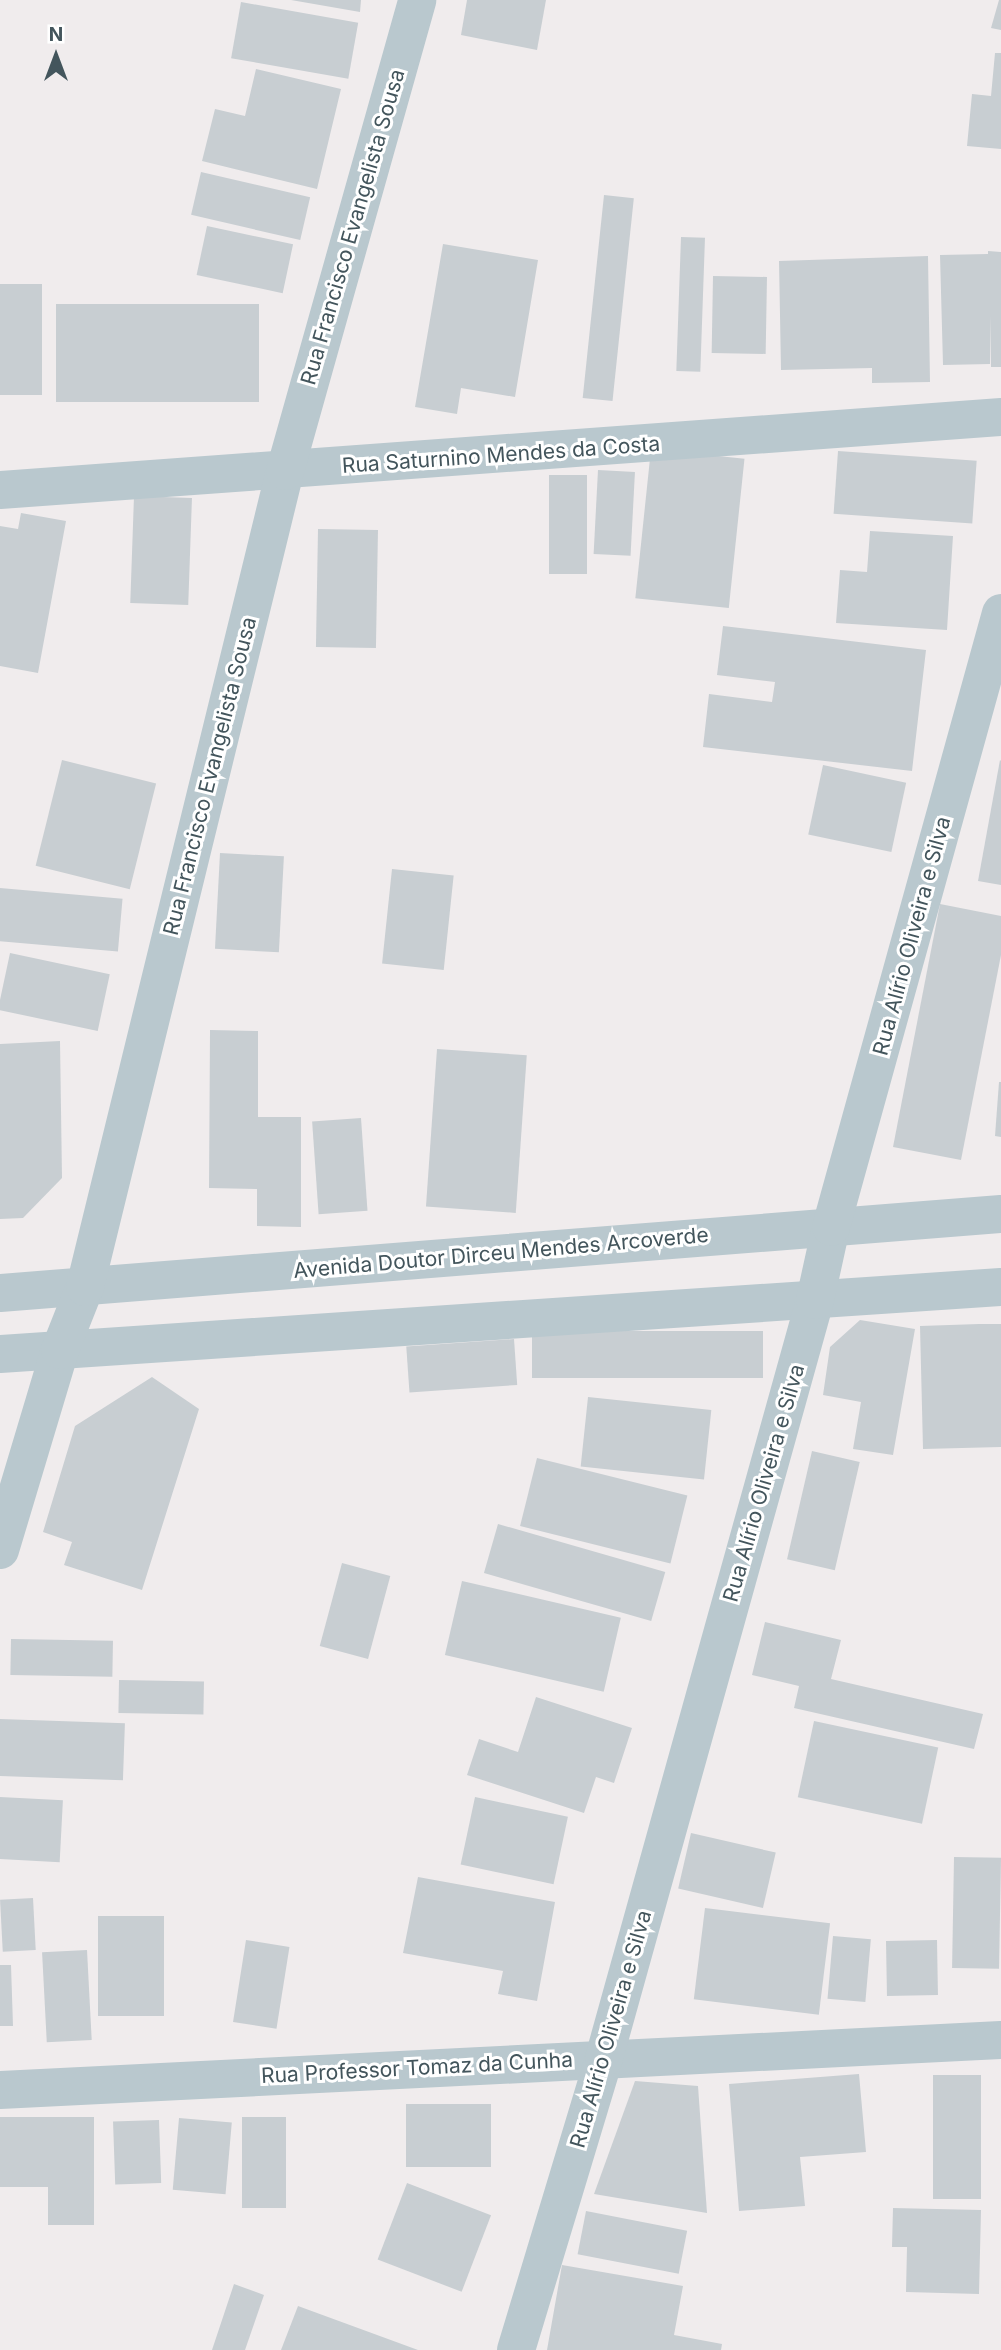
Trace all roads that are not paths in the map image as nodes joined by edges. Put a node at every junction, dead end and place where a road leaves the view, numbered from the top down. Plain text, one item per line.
1 (417, 0) edge
2 (1001, 417) edge
3 (285, 471) junction
4 (0, 490) edge
5 (1001, 613) edge
6 (1001, 1214) edge
7 (831, 1227) junction
8 (85, 1287) junction
9 (1001, 1287) edge
10 (0, 1293) edge
11 (815, 1300) junction
12 (60, 1350) junction
13 (0, 1354) edge
14 (0, 1550) edge
15 (1001, 2040) edge
16 (604, 2058) junction
17 (0, 2090) edge
18 (516, 2350) edge

1 - 3 street, Rua Francisco Evangelista Sousa
2 - 3 street, Rua Saturnino Mendes da Costa
3 - 4 street, Rua Saturnino Mendes da Costa
3 - 8 street, Rua Francisco Evangelista Sousa
5 - 7 street, Rua Alírio Oliveira e Silva
6 - 7 street, Avenida Doutor Dirceu Mendes Arcoverde
7 - 8 street, Avenida Doutor Dirceu Mendes Arcoverde
7 - 11 street, Rua Alírio Oliveira e Silva
8 - 10 street, Avenida Doutor Dirceu Mendes Arcoverde
8 - 12 street, Rua Francisco Evangelista Sousa
9 - 11 street
11 - 12 street
11 - 16 street, Rua Alírio Oliveira e Silva
12 - 13 street
12 - 14 street, Rua Francisco Evangelista Sousa
15 - 16 street, Rua Professor Tomaz da Cunha
16 - 17 street, Rua Professor Tomaz da Cunha
16 - 18 street, Rua Alírio Oliveira e Silva

